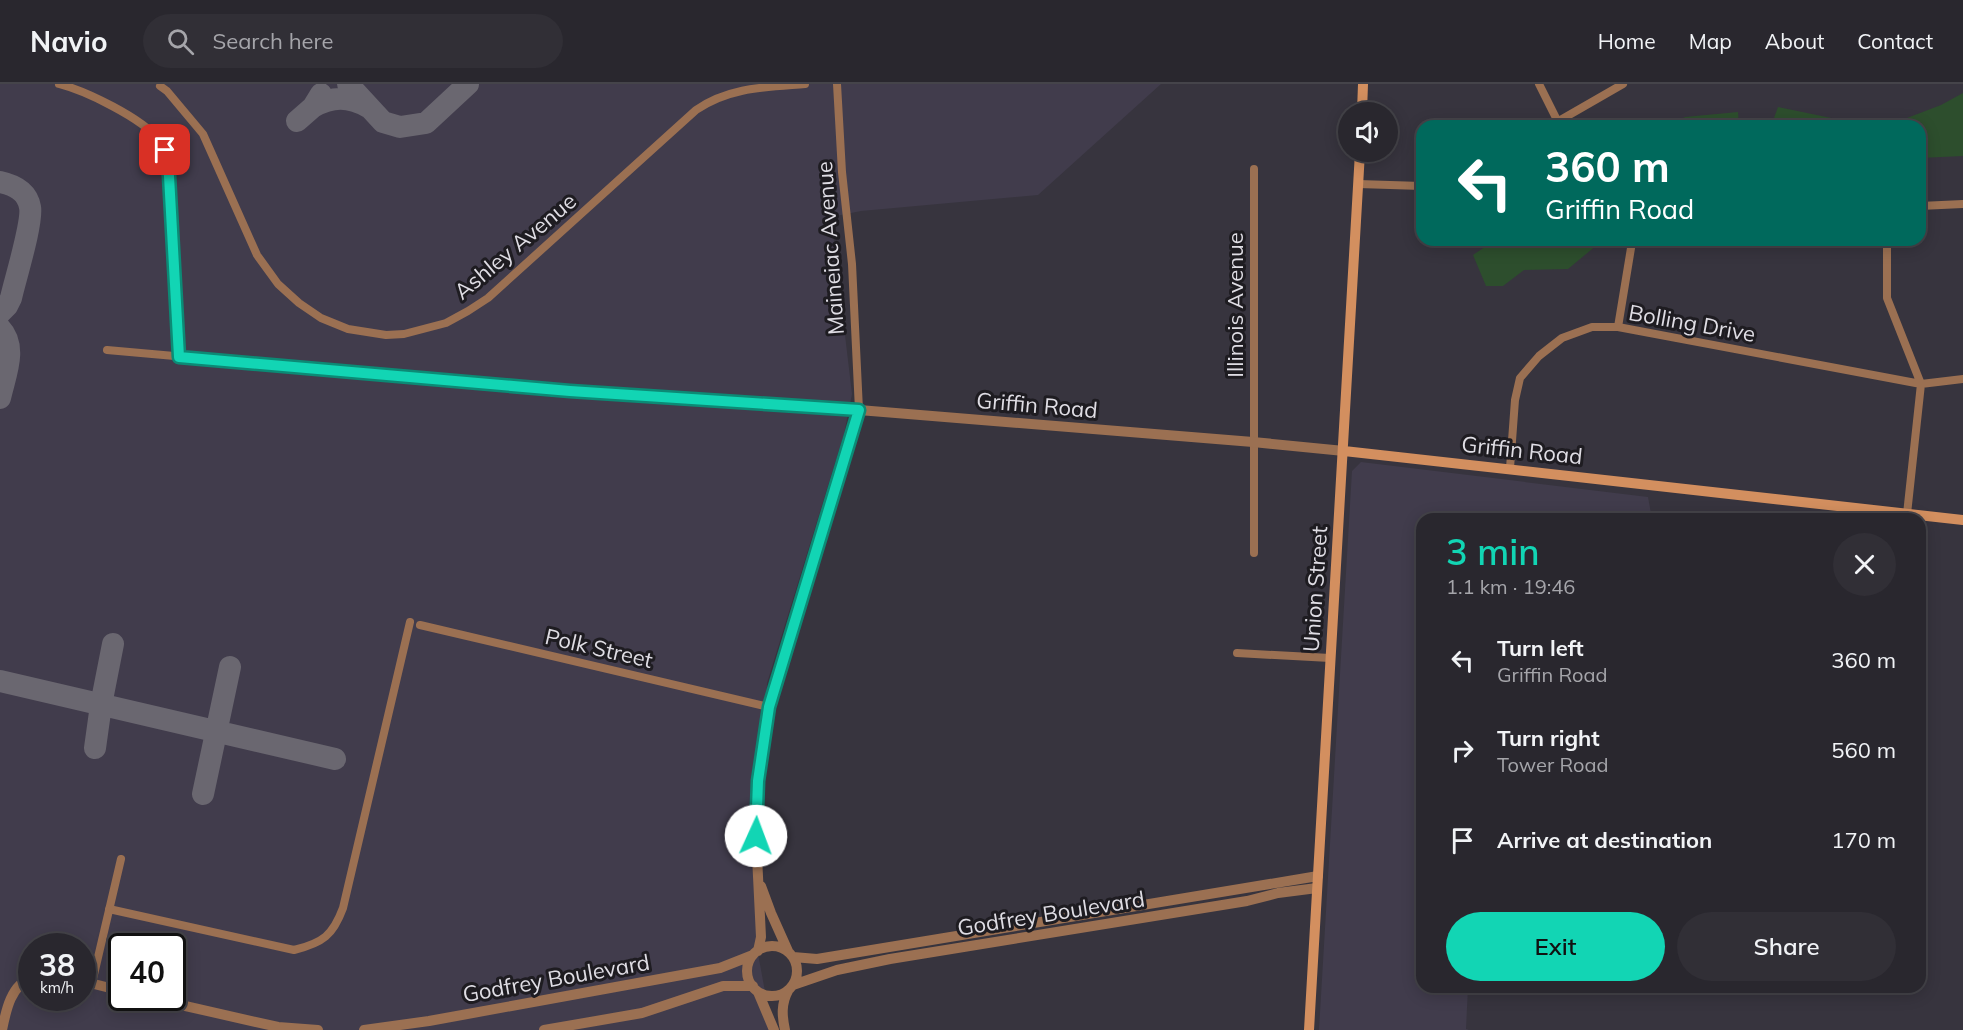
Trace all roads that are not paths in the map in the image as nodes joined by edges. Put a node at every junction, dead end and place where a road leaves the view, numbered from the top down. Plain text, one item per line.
1 (59, 84) edge
2 (805, 84) edge
3 (837, 84) edge
4 (1364, 84) edge
5 (1539, 84) edge
6 (1623, 84) edge
7 (160, 86) dead end
8 (1363, 102) edge
9 (1552, 120) edge
10 (1558, 120) edge
11 (1360, 162) edge
12 (1254, 169) dead end
13 (1359, 184) junction
14 (1416, 186) edge
15 (1963, 204) edge
16 (1926, 206) edge
17 (1631, 246) edge
18 (1887, 246) edge
19 (1617, 327) junction
20 (107, 350) dead end
21 (179, 357) junction
22 (1963, 379) edge
23 (1921, 384) junction
24 (859, 410) junction
25 (1253, 442) junction
26 (1344, 451) junction
27 (1510, 468) junction
28 (1898, 513) edge
29 (1907, 513) edge
30 (1926, 516) edge
31 (1963, 520) edge
32 (1254, 553) dead end
33 (410, 622) dead end
34 (420, 625) dead end
35 (1237, 653) dead end
36 (1330, 658) junction
37 (769, 707) junction
38 (121, 860) dead end
39 (1318, 876) junction
40 (758, 877) junction
41 (1317, 888) junction
42 (109, 909) junction
43 (96, 952) edge
44 (755, 953) junction
45 (790, 954) junction
46 (18, 987) edge
47 (790, 988) junction
48 (755, 989) junction
49 (186, 1006) edge
50 (280, 1028) edge
51 (2, 1030) edge
52 (318, 1030) edge
53 (364, 1030) edge
54 (544, 1030) edge
55 (774, 1030) edge
56 (785, 1030) edge
57 (1309, 1030) edge

1 - 21 street
2 - 7 street, Ashley Avenue
3 - 24 street, Maineiac Avenue
4 - 8 main road
5 - 9 street
6 - 10 street
11 - 13 main road, Union Street
12 - 25 street, Illinois Avenue
13 - 14 street
13 - 26 main road, Union Street
15 - 16 street
17 - 19 street
18 - 23 street
19 - 23 street, Bolling Drive
19 - 27 street, Bolling Drive
20 - 21 street, Griffin Road
21 - 24 street, Griffin Road
22 - 23 street, Bolling Drive
23 - 29 street
24 - 25 street, Griffin Road
24 - 37 street
25 - 26 street, Griffin Road
25 - 32 street, Illinois Avenue
26 - 27 main road, Griffin Road
26 - 36 main road, Union Street
27 - 28 main road, Griffin Road
30 - 31 main road, Griffin Road
33 - 42 street
34 - 37 street, Polk Street
35 - 36 street
36 - 39 main road, Union Street
37 - 40 street
38 - 42 street
39 - 41 main road, Union Street
39 - 45 street, Godfrey Boulevard
40 - 44 street
40 - 45 street
41 - 47 street, Godfrey Boulevard
41 - 57 main road, Union Street
42 - 43 street
44 - 45 street
44 - 48 street
44 - 53 street, Godfrey Boulevard
45 - 47 street
46 - 51 street
47 - 48 street
47 - 56 street
48 - 54 street, Godfrey Boulevard
48 - 55 street
49 - 50 street
50 - 52 street

